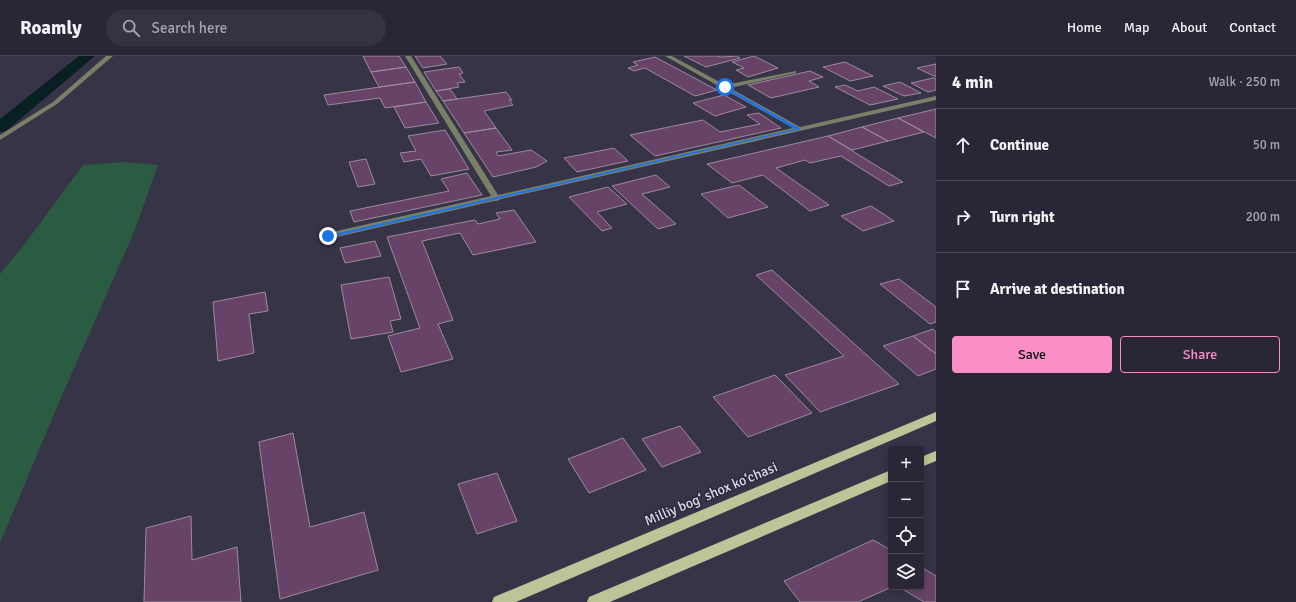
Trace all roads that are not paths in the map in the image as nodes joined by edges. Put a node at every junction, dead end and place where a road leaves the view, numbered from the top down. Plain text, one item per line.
1 (110, 56) edge
2 (408, 56) edge
3 (668, 56) edge
4 (794, 72) dead end
5 (725, 87) junction
6 (936, 98) edge
7 (799, 129) junction
8 (0, 138) edge
9 (497, 199) junction
10 (328, 236) dead end
11 (936, 416) edge
12 (936, 456) edge
13 (924, 461) edge
14 (888, 476) edge
15 (499, 602) edge
16 (594, 602) edge

1 - 8 street
2 - 9 street
3 - 5 street
4 - 5 street
5 - 7 street
6 - 7 street
7 - 9 street
9 - 10 street
11 - 15 main road, Milliy bog‘ shox ko‘chasi
12 - 13 main road
14 - 16 main road

